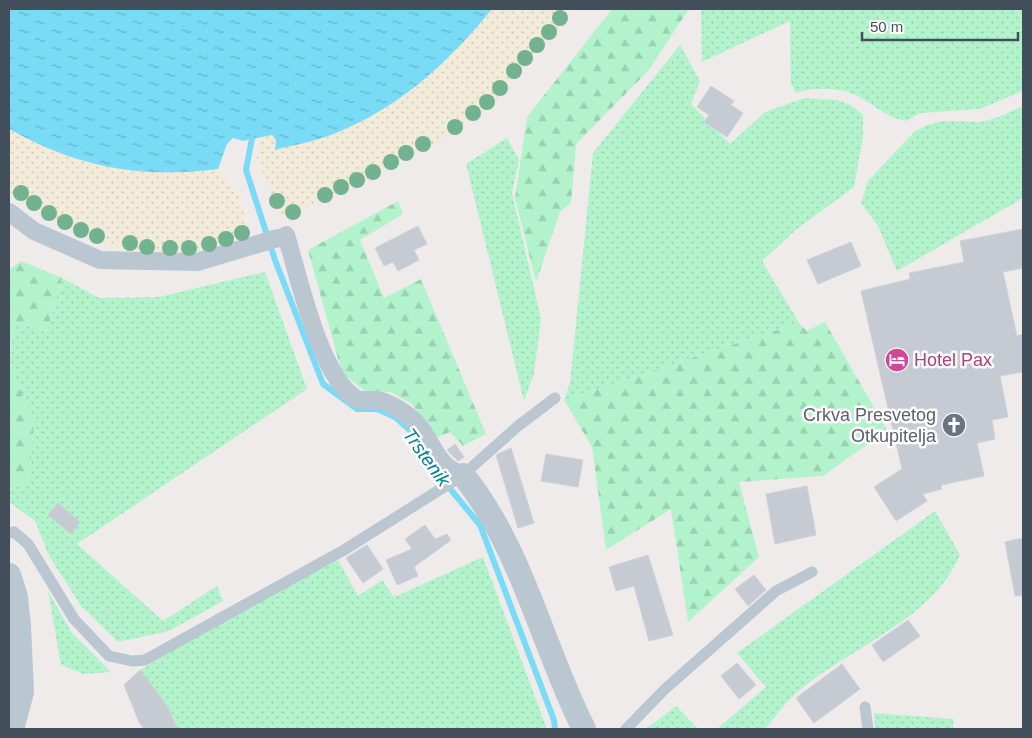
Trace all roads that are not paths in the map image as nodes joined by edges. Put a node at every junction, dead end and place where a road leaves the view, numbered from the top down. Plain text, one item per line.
1 (9, 212) edge
2 (554, 398) dead end
3 (459, 478) junction
4 (9, 533) edge
5 (812, 572) dead end
6 (9, 575) edge
7 (865, 707) dead end
8 (12, 729) edge
9 (584, 729) edge
10 (626, 729) edge
11 (868, 729) edge

1 - 3 street
2 - 3 lane
3 - 4 lane
3 - 9 street
5 - 10 lane
6 - 8 street
7 - 11 lane

